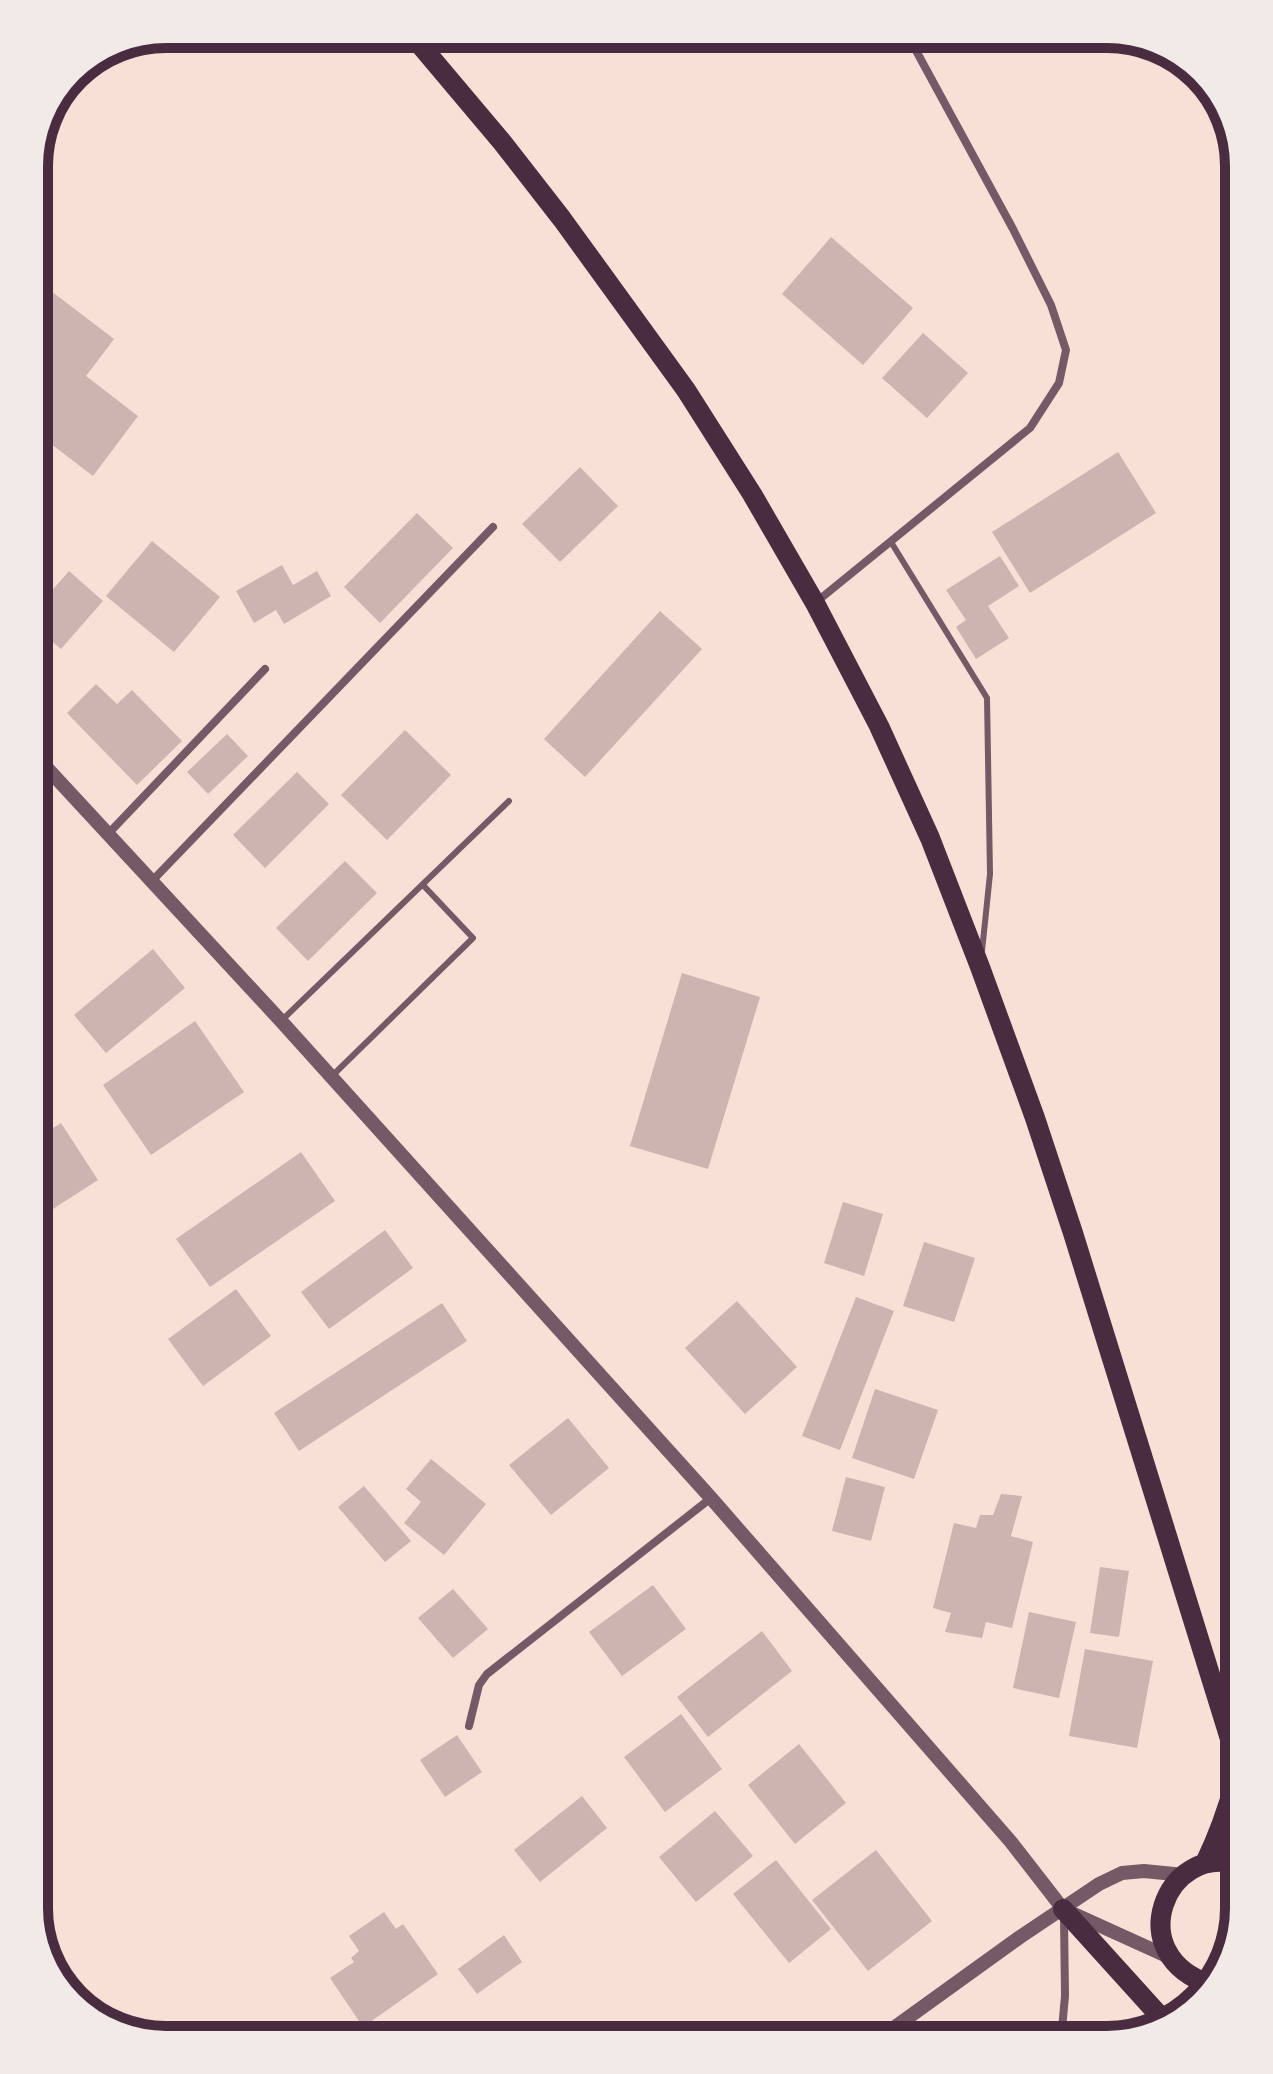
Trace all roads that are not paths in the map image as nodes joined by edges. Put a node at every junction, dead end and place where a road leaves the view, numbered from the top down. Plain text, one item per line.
1 (423, 48) edge
2 (915, 48) edge
3 (493, 527) dead end
4 (891, 542) junction
5 (815, 603) junction
6 (265, 669) dead end
7 (48, 769) edge
8 (509, 801) dead end
9 (108, 834) junction
10 (152, 881) junction
11 (423, 885) junction
12 (980, 967) junction
13 (281, 1021) junction
14 (331, 1077) junction
15 (711, 1498) junction
16 (1225, 1722) edge
17 (469, 1726) dead end
18 (1225, 1816) edge
19 (1225, 1862) edge
20 (1205, 1863) junction
21 (1184, 1875) junction
22 (1063, 1909) junction
23 (1171, 1958) junction
24 (1200, 1980) edge
25 (1158, 2014) edge
26 (896, 2026) edge
27 (1062, 2026) edge

1 - 5 main road
2 - 4 street
3 - 10 street
4 - 5 street
4 - 12 lane
5 - 12 main road
6 - 9 street
7 - 9 street
8 - 11 lane
9 - 10 street
10 - 13 street
11 - 13 lane
11 - 14 lane
12 - 16 main road
13 - 14 street
14 - 15 street
15 - 17 street
15 - 22 street
18 - 20 main road
19 - 20 main road
20 - 21 main road
21 - 22 street
21 - 23 main road
22 - 23 street
22 - 25 main road
22 - 26 street
22 - 27 street
23 - 24 main road

